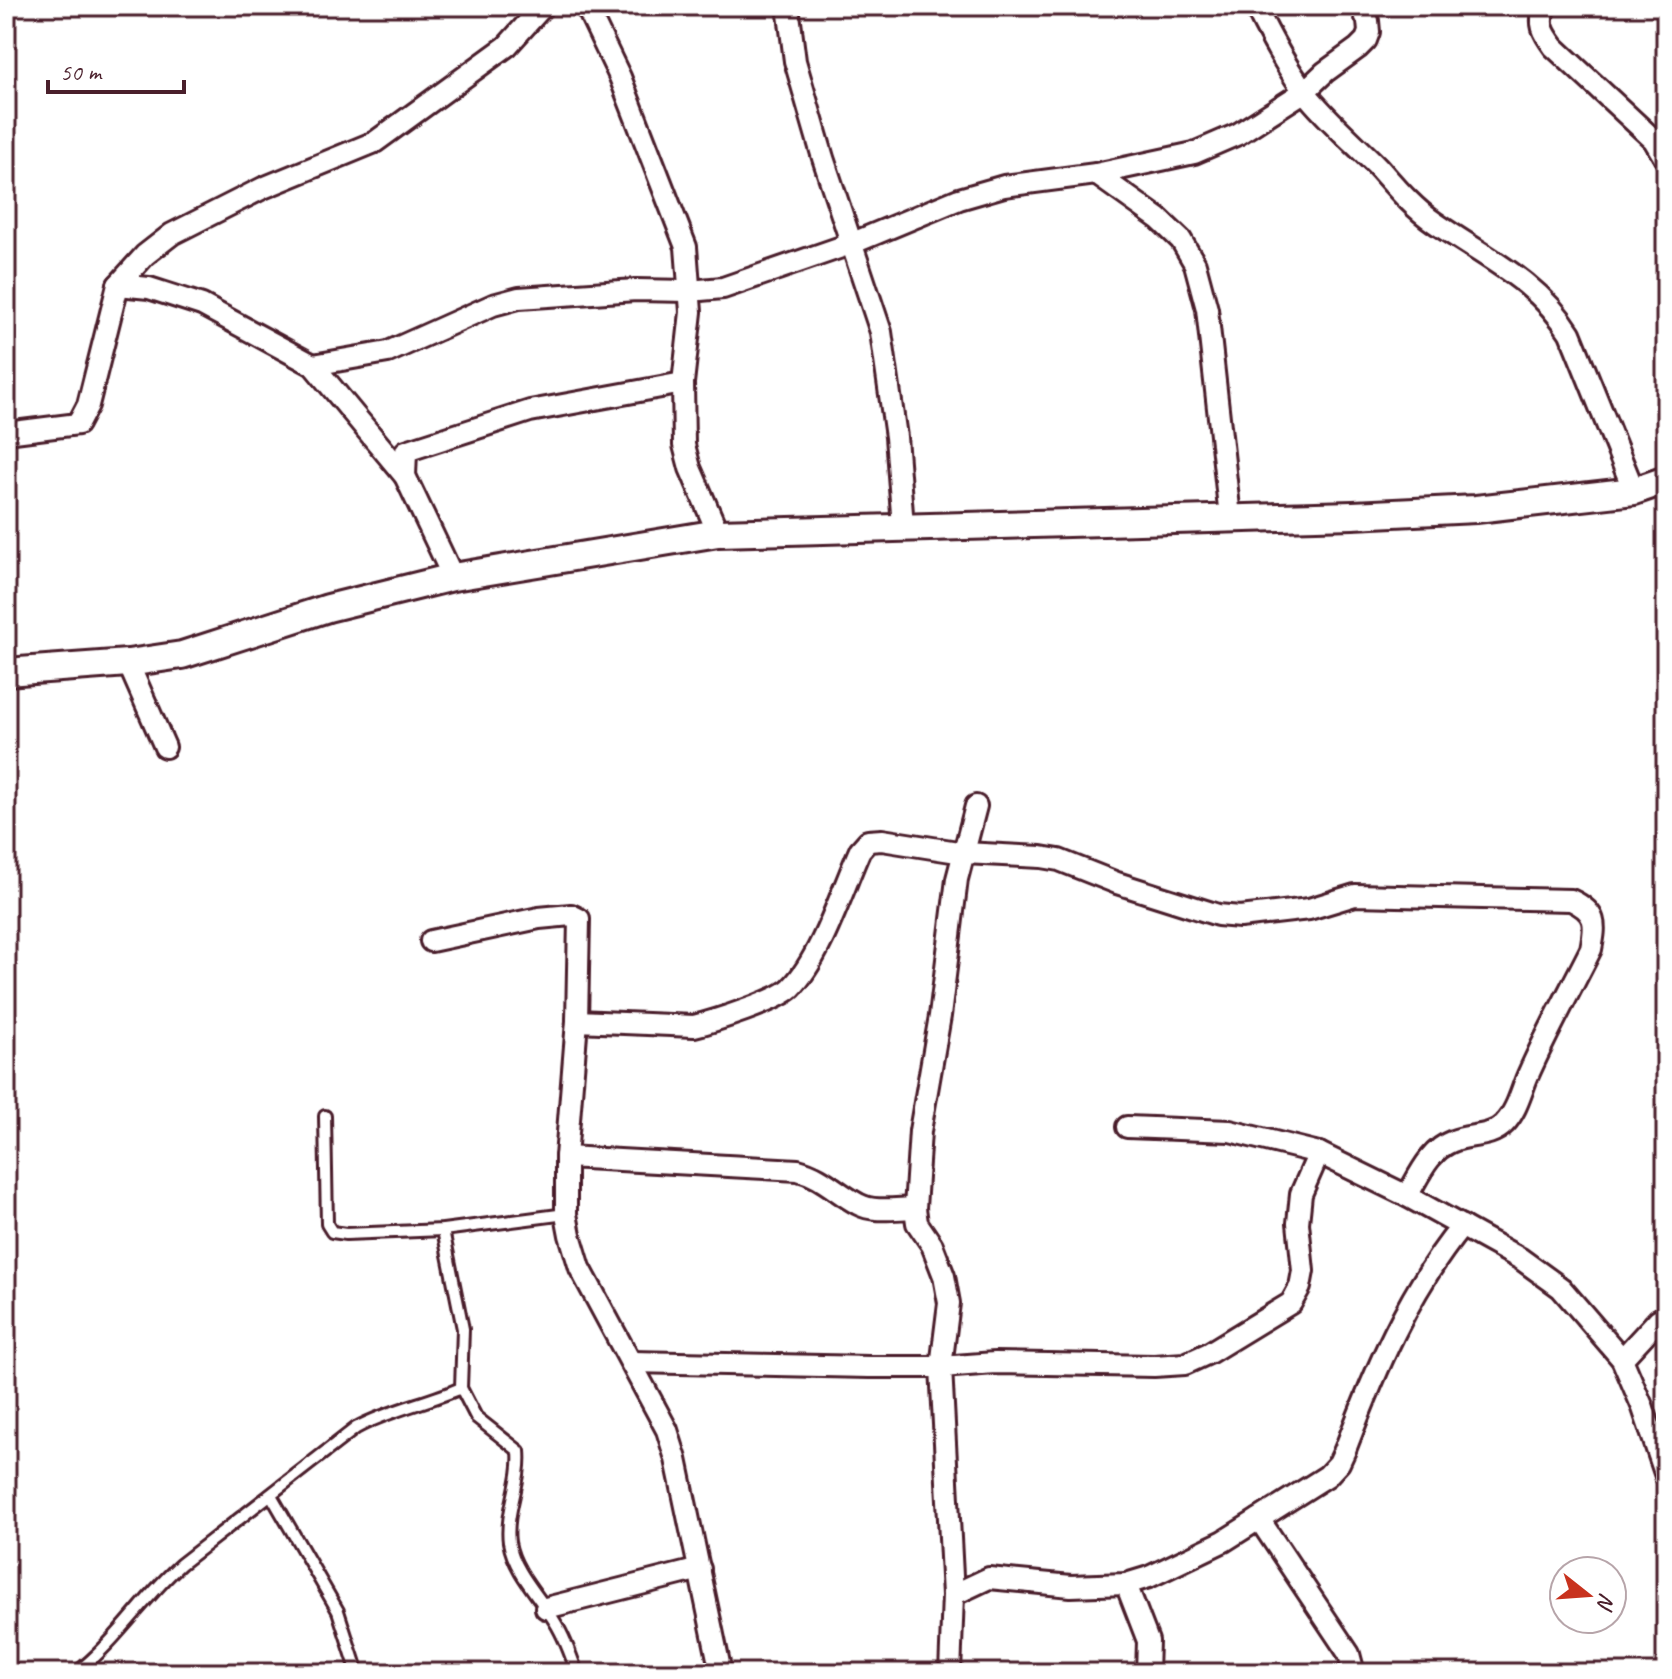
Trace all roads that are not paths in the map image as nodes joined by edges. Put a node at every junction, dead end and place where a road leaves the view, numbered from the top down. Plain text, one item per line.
1 (543, 6) edge
2 (586, 6) edge
3 (788, 6) edge
4 (1255, 6) edge
5 (1361, 6) edge
6 (1545, 6) edge
7 (1305, 91) junction
8 (1660, 134) edge
9 (1666, 160) edge
10 (1096, 174) junction
11 (853, 243) junction
12 (118, 285) junction
13 (689, 291) junction
14 (313, 365) junction
15 (683, 383) junction
16 (6, 433) edge
17 (405, 476) junction
18 (1666, 480) edge
19 (1634, 491) junction
20 (1230, 517) junction
21 (903, 526) junction
22 (718, 533) junction
23 (453, 577) junction
24 (128, 663) junction
25 (6, 672) edge
26 (165, 747) dead end
27 (976, 806) dead end
28 (964, 853) junction
29 (431, 941) dead end
30 (577, 1021) junction
31 (325, 1116) dead end
32 (1127, 1127) dead end
33 (1319, 1153) junction
34 (566, 1157) junction
35 (1407, 1196) junction
36 (915, 1208) junction
37 (566, 1214) junction
38 (1462, 1226) junction
39 (443, 1230) junction
40 (1666, 1316) edge
41 (1622, 1359) junction
42 (632, 1362) junction
43 (941, 1367) junction
44 (461, 1388) junction
45 (1666, 1476) edge
46 (271, 1495) junction
47 (1259, 1519) junction
48 (700, 1569) junction
49 (1126, 1584) junction
50 (953, 1595) junction
51 (546, 1608) junction
52 (76, 1673) edge
53 (358, 1673) edge
54 (577, 1673) edge
55 (721, 1673) edge
56 (950, 1673) edge
57 (1147, 1673) edge
58 (1354, 1673) edge

1 - 12 street
2 - 13 street
3 - 11 street
4 - 7 street
5 - 7 street
6 - 8 street
7 - 10 street
7 - 19 street
8 - 9 street
10 - 11 street
10 - 20 street
11 - 13 street
11 - 21 street
12 - 14 street
12 - 16 street
13 - 14 street
13 - 15 street
14 - 17 street
15 - 17 street
15 - 22 street
17 - 23 street
18 - 19 street
19 - 20 street
20 - 21 street
21 - 22 street
22 - 23 street
23 - 24 street
24 - 25 street
24 - 26 street
27 - 28 street
28 - 30 street
28 - 35 street
28 - 36 street
29 - 30 street
30 - 34 street
31 - 39 lane
32 - 33 street
33 - 35 street
33 - 43 street
34 - 36 street
34 - 37 street
35 - 38 street
36 - 43 street
37 - 39 lane
37 - 42 street
38 - 41 street
38 - 47 street
39 - 44 lane
40 - 41 street
41 - 45 street
42 - 43 street
42 - 48 street
43 - 50 street
44 - 46 lane
44 - 51 lane
46 - 52 lane
46 - 53 lane
47 - 49 street
47 - 58 street
48 - 51 street
48 - 55 street
49 - 50 street
49 - 57 street
50 - 56 street
51 - 54 lane

